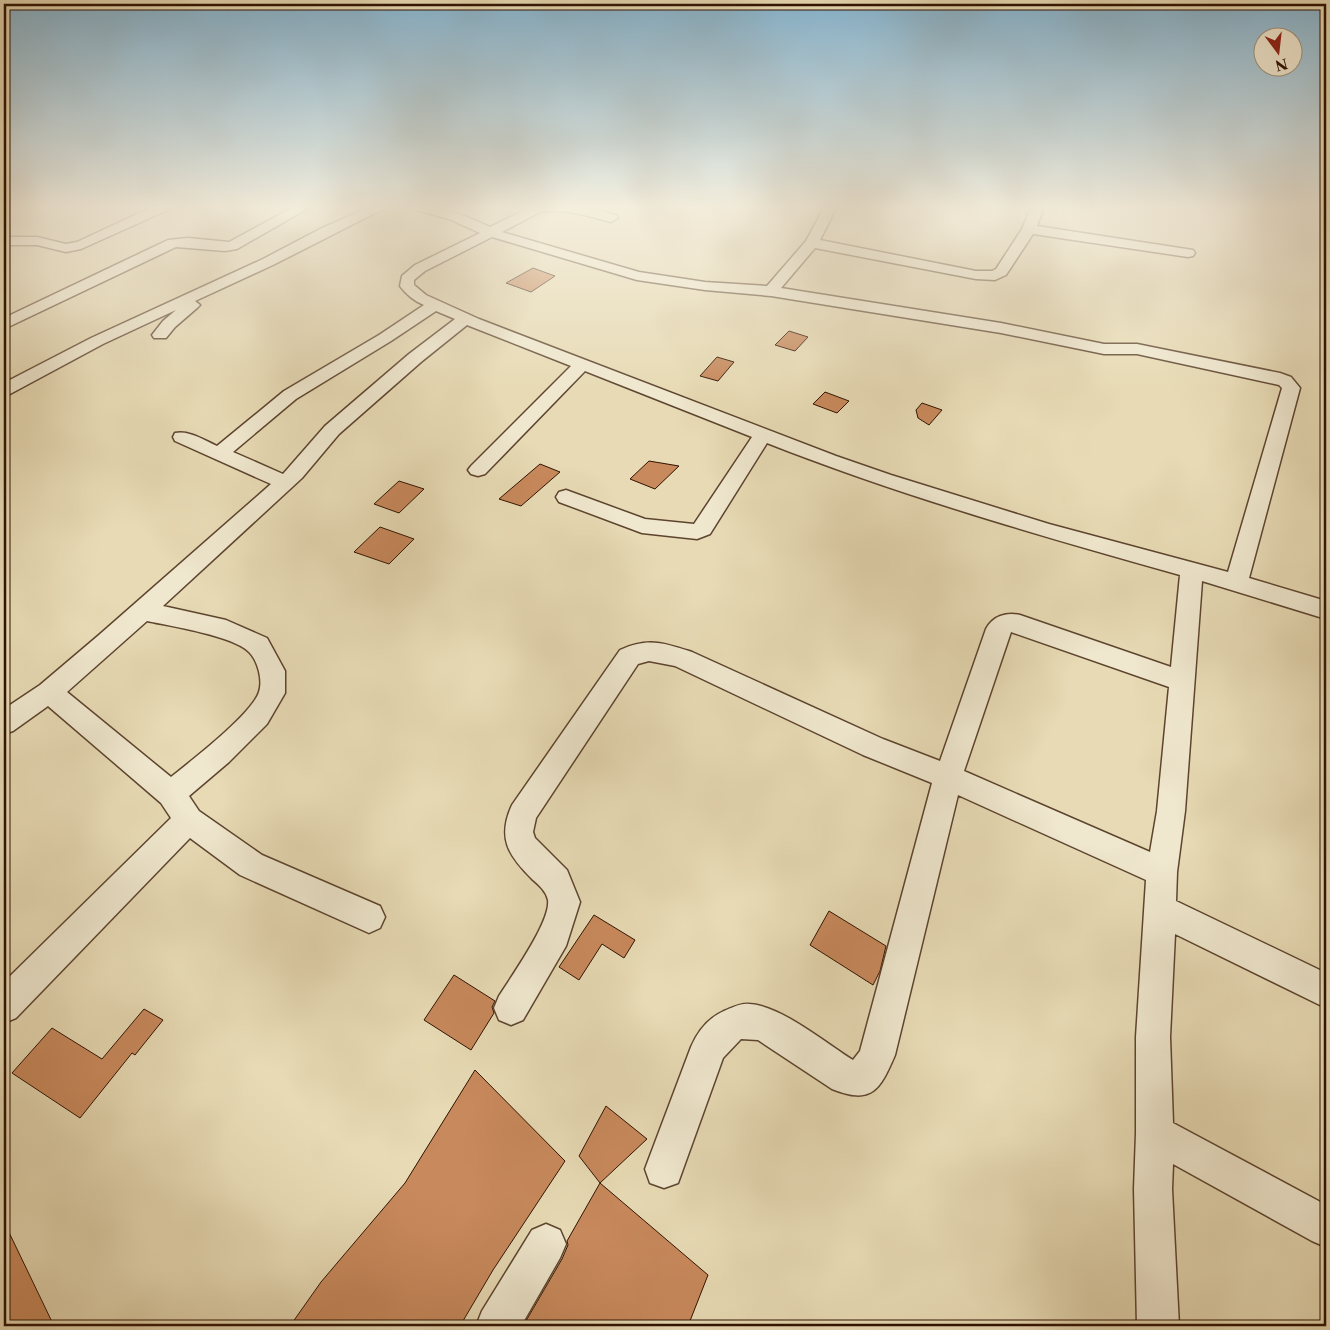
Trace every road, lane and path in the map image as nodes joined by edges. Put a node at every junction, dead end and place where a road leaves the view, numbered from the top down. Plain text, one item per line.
1 (120, 268) edge
2 (255, 268) edge
3 (268, 268) edge
4 (420, 268) edge
5 (610, 268) edge
6 (790, 268) edge
7 (943, 268) edge
8 (1004, 268) edge
9 (770, 291) junction
10 (434, 305) junction
11 (466, 319) junction
12 (4, 324) edge
13 (160, 335) dead end
14 (582, 364) junction
15 (4, 390) edge
16 (763, 435) junction
17 (182, 437) dead end
18 (220, 453) junction
19 (478, 470) dead end
20 (285, 483) junction
21 (566, 497) dead end
22 (1192, 570) junction
23 (1236, 582) junction
24 (1326, 610) edge
25 (143, 611) junction
26 (1183, 682) junction
27 (49, 692) junction
28 (4, 723) edge
29 (948, 777) junction
30 (171, 794) junction
31 (190, 820) junction
32 (1162, 872) junction
33 (1160, 910) junction
34 (369, 917) dead end
35 (1326, 991) edge
36 (4, 1006) edge
37 (511, 1008) dead end
38 (1155, 1133) junction
39 (664, 1169) dead end
40 (1326, 1227) edge
41 (546, 1244) dead end
42 (497, 1326) edge
43 (1158, 1326) edge

1 - 12 street
2 - 15 street
3 - 13 street
4 - 10 street
5 - 9 street
6 - 9 street
7 - 8 street
9 - 23 street
10 - 11 street
10 - 18 street
11 - 14 street
11 - 20 street
14 - 16 street
14 - 19 street
16 - 21 street
16 - 22 street
17 - 18 street
18 - 20 street
20 - 25 street
22 - 23 street
22 - 26 street
23 - 24 street
25 - 27 street
25 - 30 street
26 - 29 street
26 - 32 street
27 - 28 street
27 - 30 street
29 - 32 street
29 - 37 street
29 - 39 street
30 - 31 street
31 - 34 street
31 - 36 street
32 - 33 street
33 - 35 street
33 - 38 street
38 - 40 street
38 - 43 street
41 - 42 street

